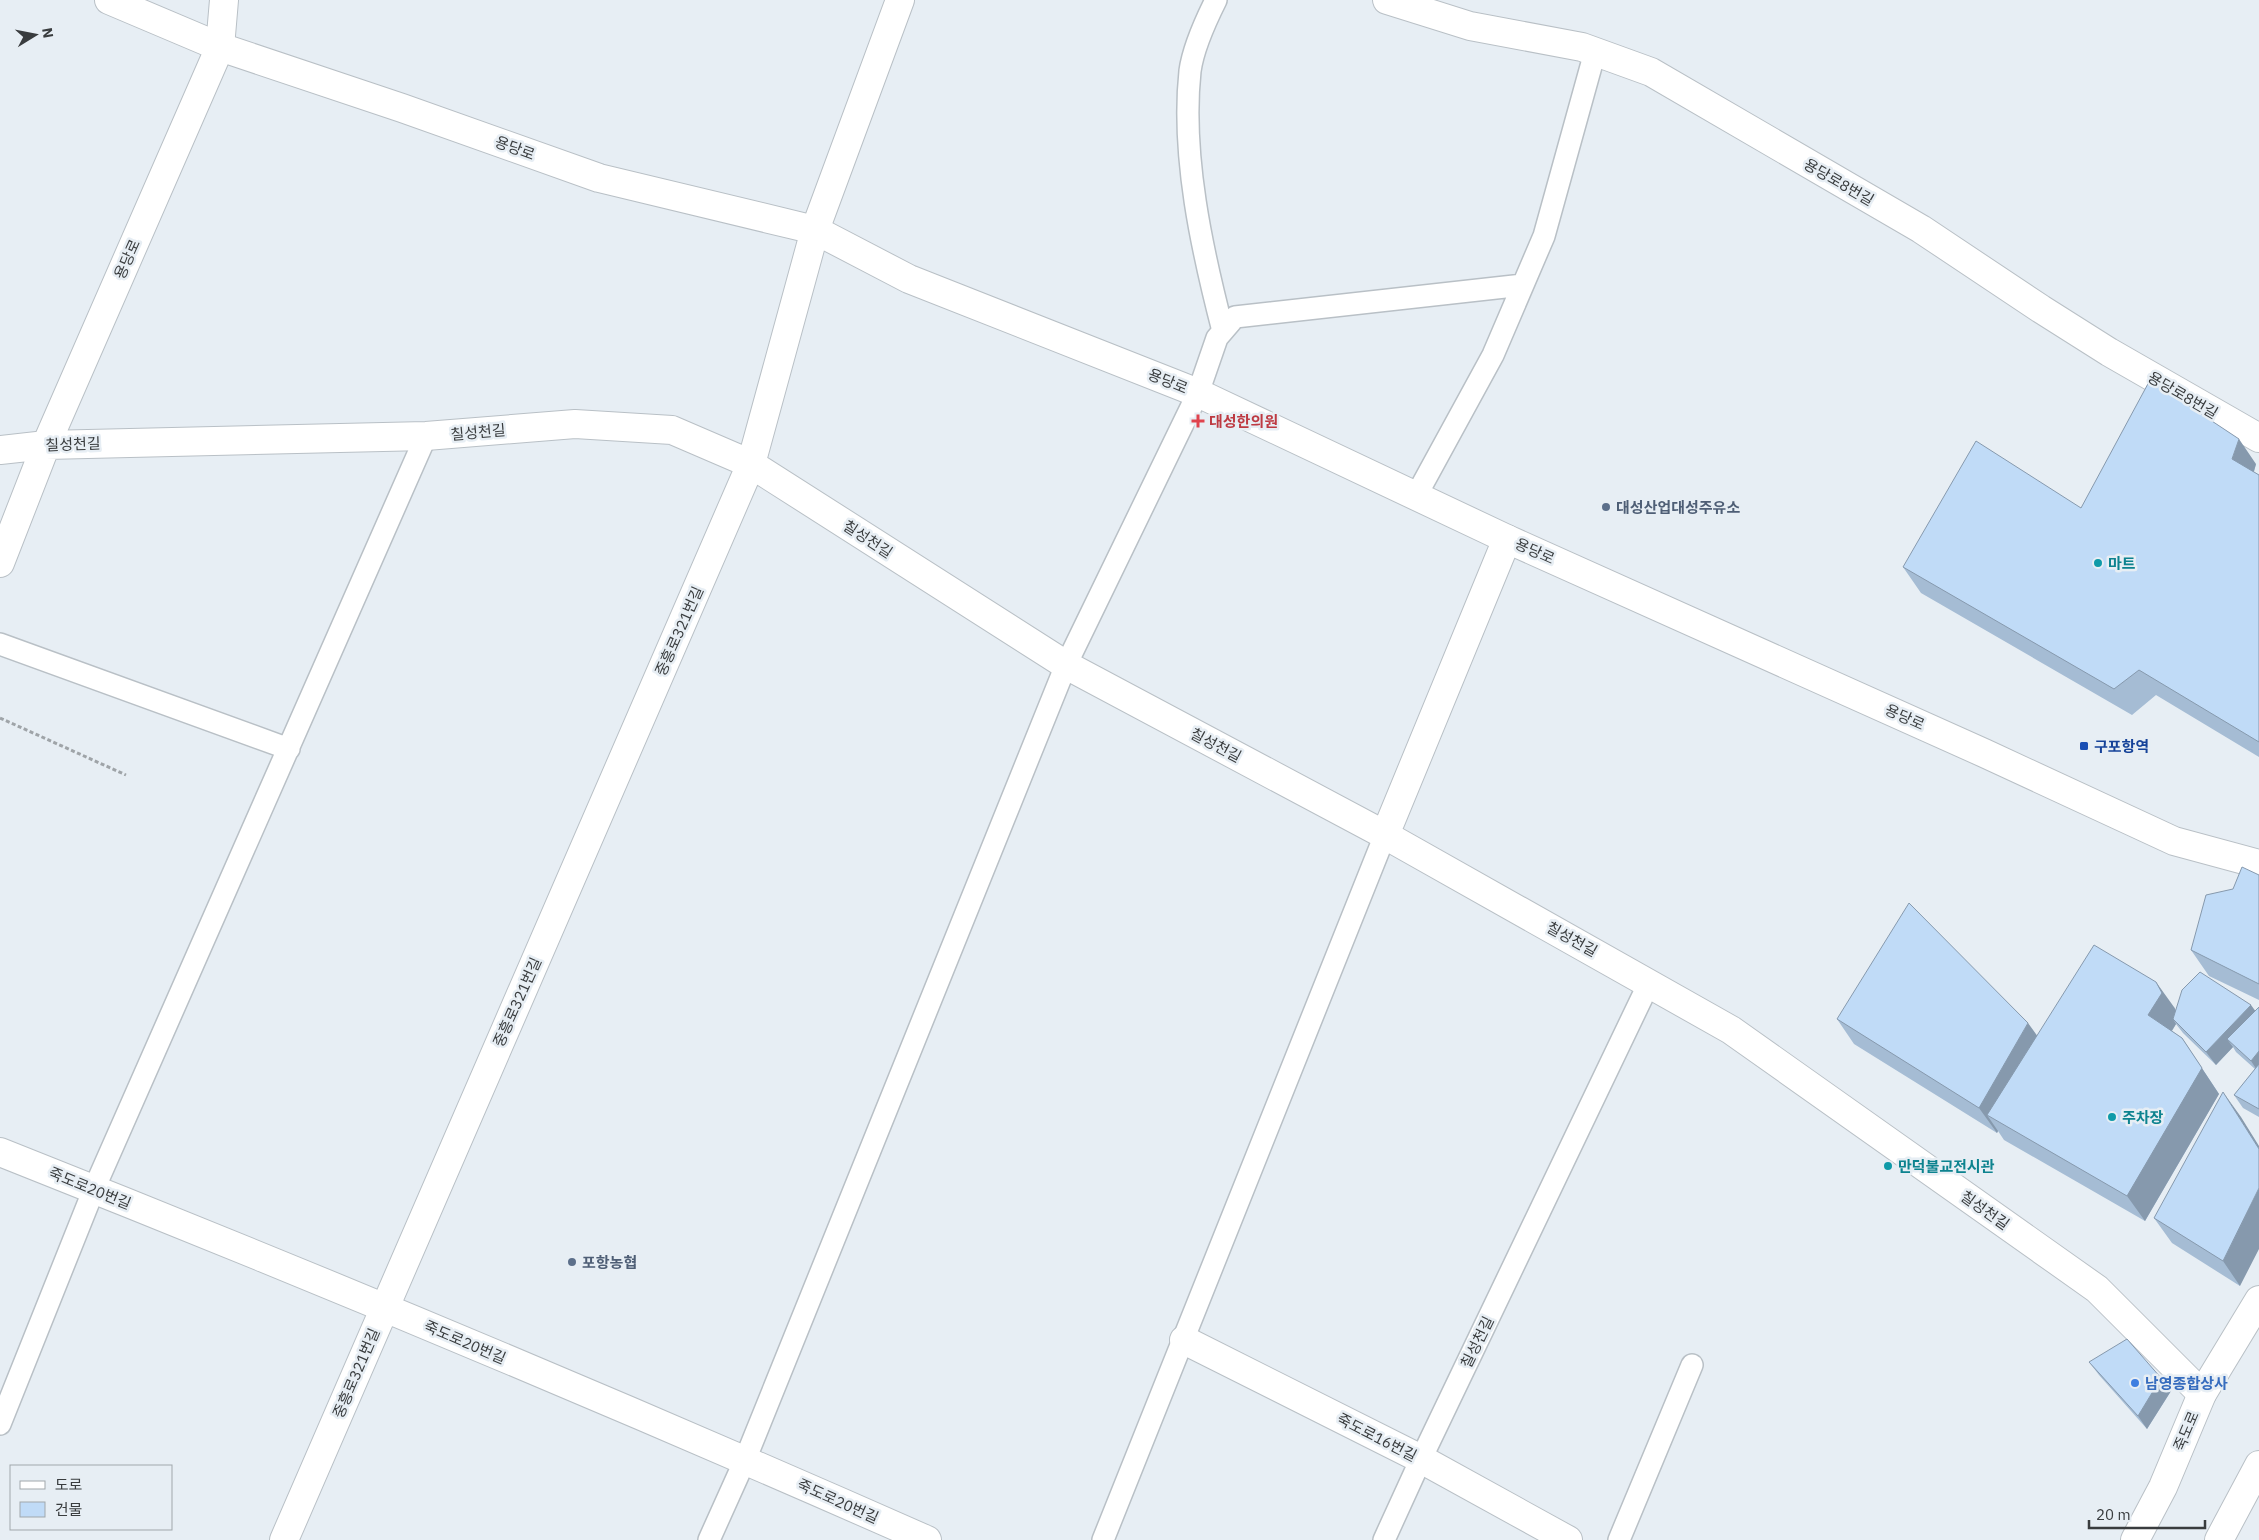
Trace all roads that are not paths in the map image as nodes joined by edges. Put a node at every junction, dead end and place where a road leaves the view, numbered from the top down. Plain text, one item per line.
1 (109, 0) edge
2 (224, 0) edge
3 (900, 0) edge
4 (1216, 0) edge
5 (1386, 0) edge
6 (220, 47) junction
7 (1595, 52) junction
8 (814, 230) junction
9 (1523, 285) junction
10 (1223, 331) junction
11 (1198, 393) junction
12 (426, 436) junction
13 (2259, 438) edge
14 (46, 444) junction
15 (0, 450) edge
16 (751, 464) junction
17 (1416, 496) junction
18 (1507, 539) junction
19 (0, 563) edge
20 (0, 644) edge
21 (1066, 665) junction
22 (289, 749) junction
23 (1385, 835) junction
24 (2259, 864) edge
25 (1649, 983) junction
26 (0, 1152) edge
27 (94, 1189) junction
28 (2259, 1300) edge
29 (384, 1308) junction
30 (1184, 1340) junction
31 (1692, 1365) dead end
32 (2202, 1394) junction
33 (0, 1424) edge
34 (1421, 1459) junction
35 (745, 1460) junction
36 (2259, 1465) edge
37 (284, 1540) edge
38 (709, 1540) edge
39 (927, 1540) edge
40 (1103, 1540) edge
41 (1384, 1540) edge
42 (1568, 1540) edge
43 (1619, 1540) edge
44 (2135, 1540) edge
45 (2219, 1540) edge

1 - 6 street, 용당로
2 - 6 street, 용당로
3 - 8 street
4 - 10 lane
5 - 7 street, 용당로8번길
6 - 8 street, 용당로
6 - 14 street, 용당로
7 - 9 lane
7 - 13 street, 용당로8번길
8 - 11 street, 용당로
8 - 16 street, 중흥로321번길
9 - 10 lane
9 - 17 lane
10 - 11 lane
11 - 17 street, 용당로
11 - 21 lane
12 - 14 street, 칠성천길
12 - 16 street, 칠성천길
12 - 22 lane
14 - 15 street, 칠성천길
14 - 19 street, 용당로
16 - 21 street, 칠성천길
16 - 29 street, 중흥로321번길
17 - 18 street, 용당로
18 - 23 street
18 - 24 street, 용당로
20 - 22 lane
21 - 23 street, 칠성천길
21 - 35 lane
22 - 27 lane
23 - 25 street, 칠성천길
23 - 30 lane
25 - 32 street, 칠성천길
25 - 34 lane, 칠성천길
26 - 27 street, 죽도로20번길
27 - 29 street, 죽도로20번길
27 - 33 lane
28 - 32 street, 죽도로
29 - 35 street, 죽도로20번길
29 - 37 street, 중흥로321번길
30 - 34 street, 죽도로16번길
30 - 40 lane
31 - 43 lane
32 - 44 street, 죽도로
34 - 41 lane
34 - 42 street, 죽도로16번길
35 - 38 lane
35 - 39 street, 죽도로20번길
36 - 45 street

